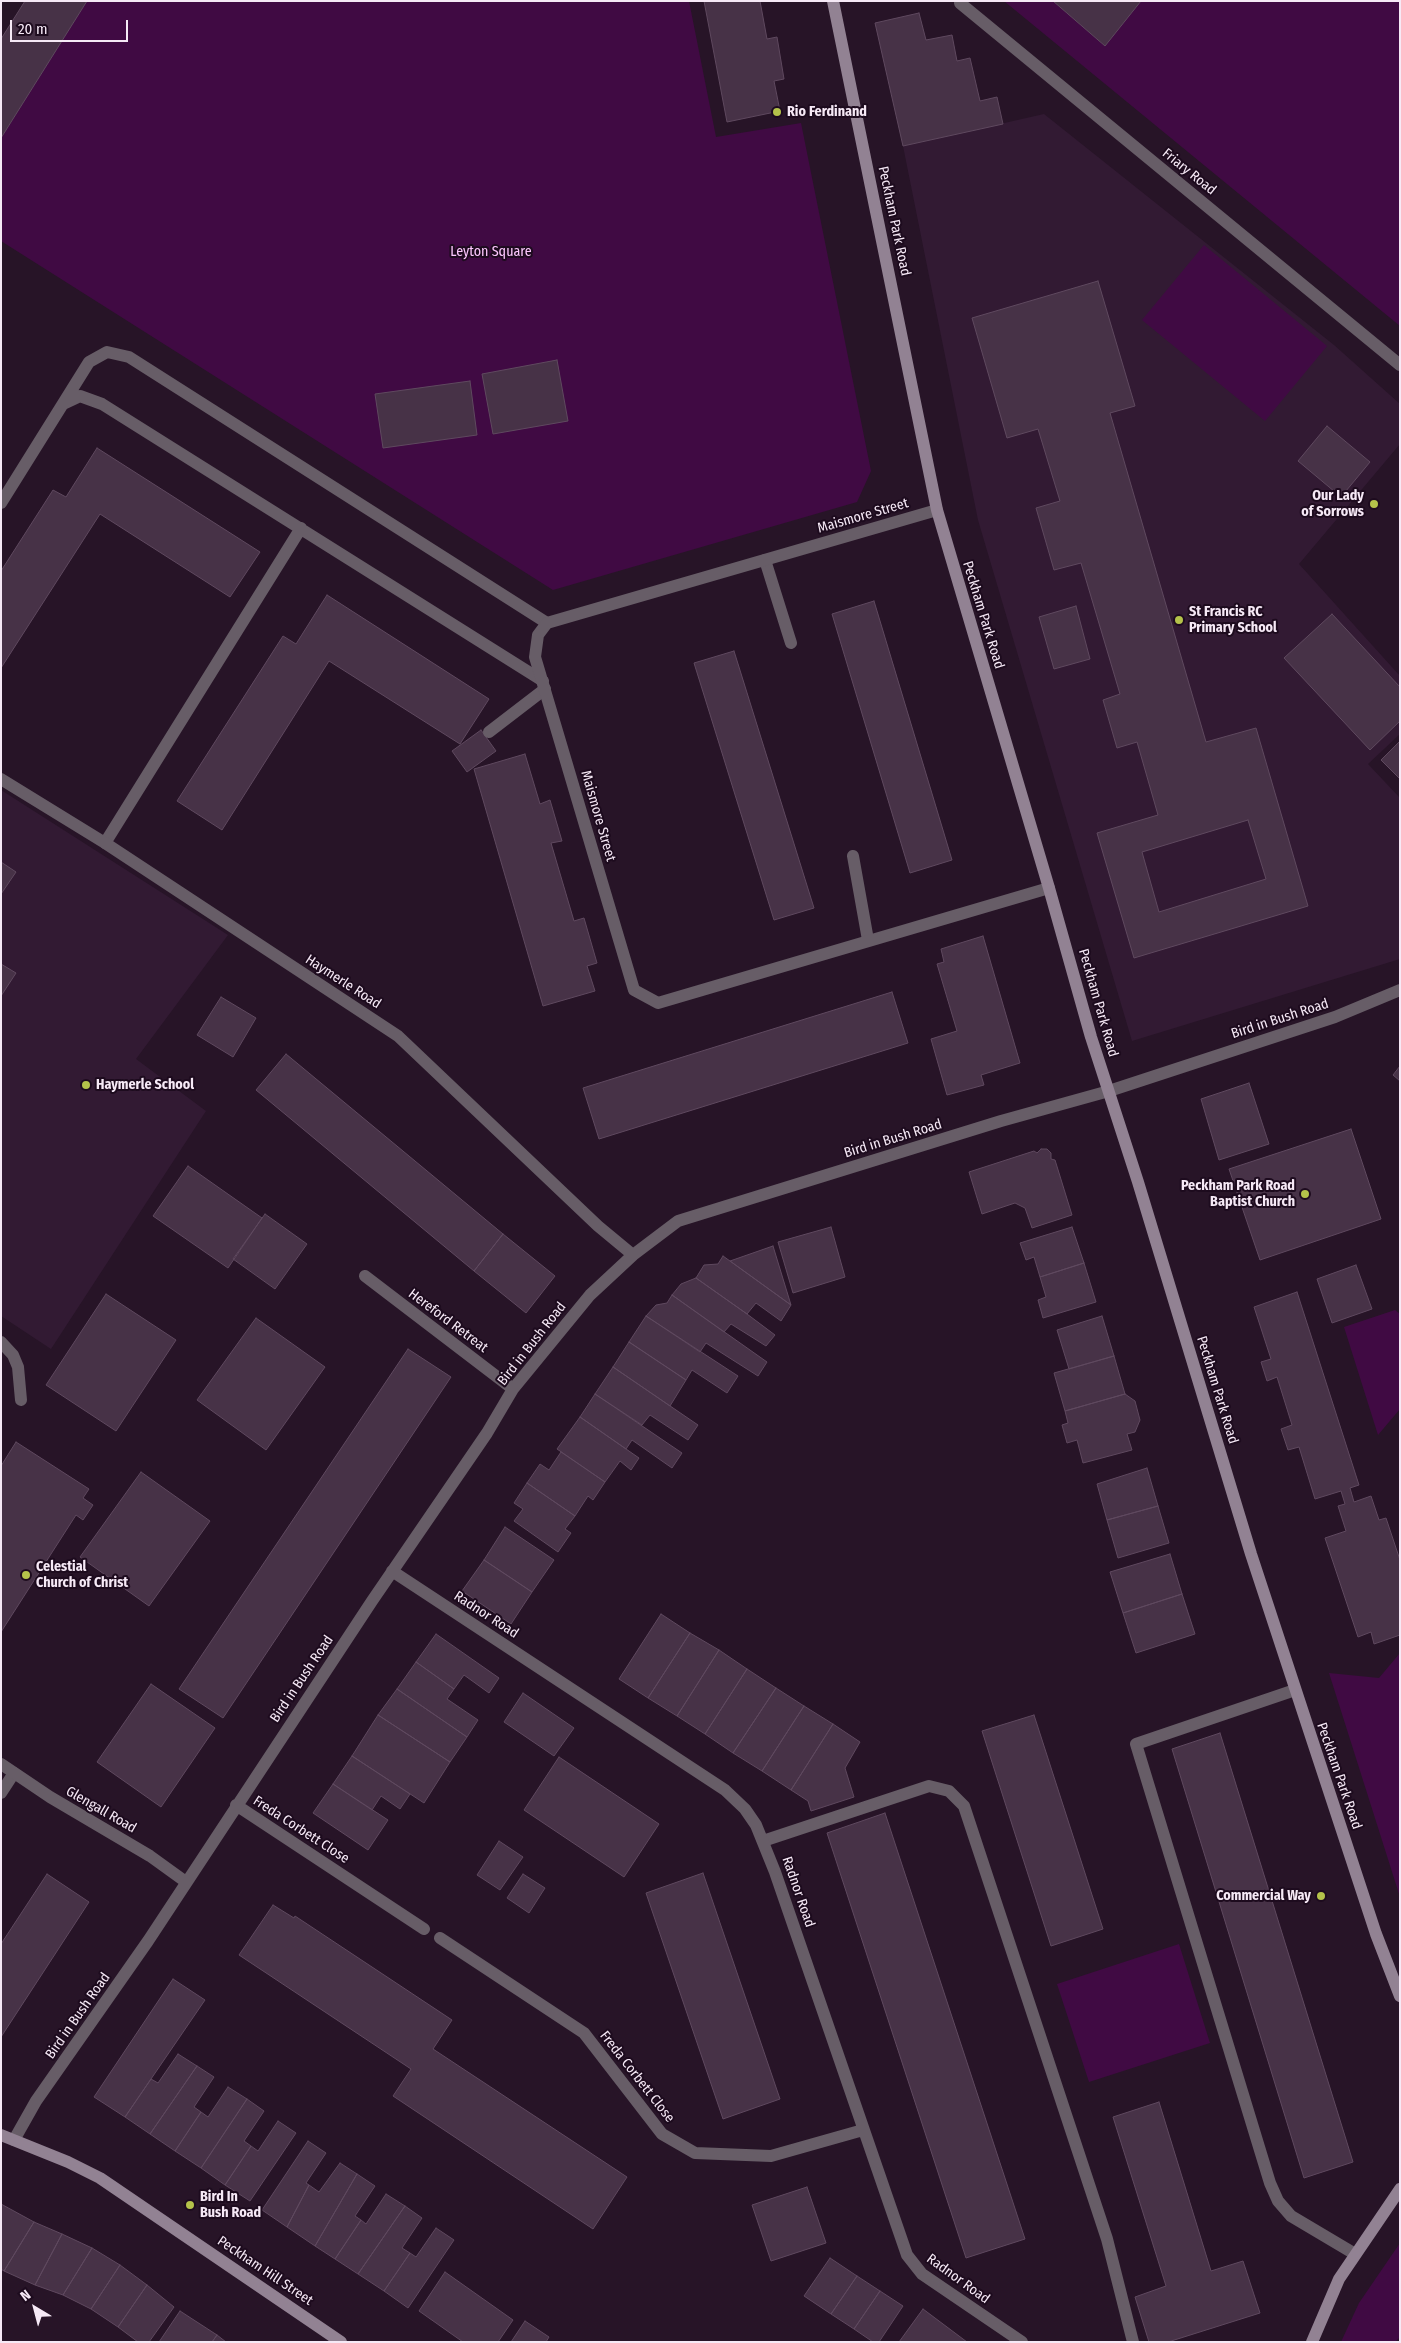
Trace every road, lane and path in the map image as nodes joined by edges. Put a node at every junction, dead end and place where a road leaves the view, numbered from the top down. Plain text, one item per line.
1 (833, 1) edge
2 (960, 2) edge
3 (1400, 365) edge
4 (63, 404) junction
5 (1, 503) edge
6 (937, 510) junction
7 (301, 528) junction
8 (765, 560) junction
9 (547, 623) junction
10 (791, 642) dead end
11 (544, 685) junction
12 (489, 732) dead end
13 (1, 779) edge
14 (105, 843) junction
15 (853, 856) dead end
16 (1049, 888) junction
17 (868, 940) junction
18 (1400, 990) edge
19 (1109, 1091) junction
20 (633, 1255) junction
21 (365, 1276) dead end
22 (1, 1342) edge
23 (513, 1389) junction
24 (21, 1400) dead end
25 (392, 1571) junction
26 (1294, 1690) junction
27 (1, 1764) edge
28 (14, 1772) junction
29 (1, 1793) edge
30 (236, 1805) junction
31 (764, 1841) junction
32 (186, 1882) junction
33 (424, 1929) dead end
34 (440, 1938) dead end
35 (1400, 1996) edge
36 (863, 2130) junction
37 (1, 2135) edge
38 (14, 2140) junction
39 (1400, 2189) edge
40 (1355, 2254) junction
41 (341, 2342) edge
42 (1022, 2342) edge
43 (1133, 2342) edge
44 (1312, 2342) edge

1 - 6 main road, Peckham Park Road
2 - 3 street, Friary Road
4 - 5 street
4 - 7 street
4 - 9 street
6 - 8 street, Maismore Street
6 - 16 main road, Peckham Park Road
7 - 11 street
7 - 14 street
8 - 9 street, Maismore Street
8 - 10 street
9 - 11 street, Maismore Street
11 - 12 street
11 - 17 street, Maismore Street
13 - 14 street, Haymerle Road
14 - 20 street, Haymerle Road
15 - 17 street
16 - 17 street, Maismore Street
16 - 19 main road, Peckham Park Road
18 - 19 street, Bird in Bush Road
19 - 20 street, Bird in Bush Road
19 - 26 main road, Peckham Park Road
20 - 23 street, Bird in Bush Road
21 - 23 street, Hereford Retreat
22 - 24 street
23 - 25 street, Bird in Bush Road
25 - 30 street, Bird in Bush Road
25 - 31 street, Radnor Road
26 - 35 main road, Peckham Park Road
26 - 40 street
27 - 28 street, Glengall Road
28 - 29 street
28 - 32 street, Glengall Road
30 - 32 street, Bird in Bush Road
30 - 33 street, Freda Corbett Close
31 - 36 street, Radnor Road
31 - 43 street
32 - 38 street, Bird in Bush Road
34 - 36 street, Freda Corbett Close
36 - 42 street, Radnor Road
37 - 38 main road, Peckham Hill Street
38 - 41 main road, Peckham Hill Street
39 - 40 main road
40 - 44 main road

